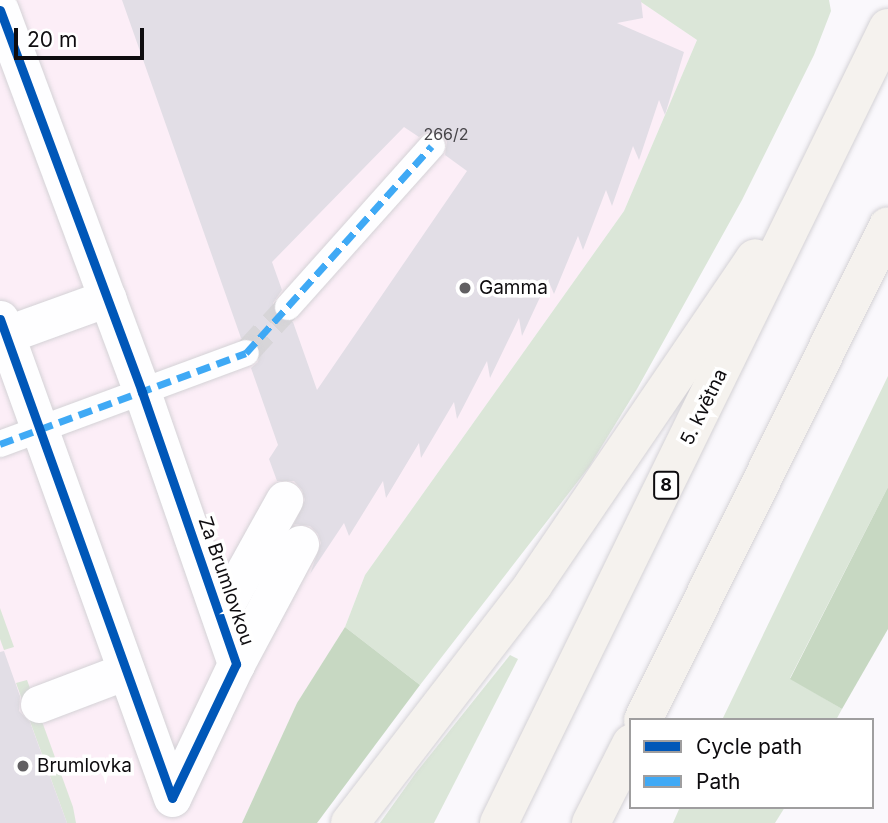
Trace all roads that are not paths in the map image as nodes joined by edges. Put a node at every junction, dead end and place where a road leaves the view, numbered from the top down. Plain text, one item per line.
1 (0, 10) edge
2 (888, 28) edge
3 (432, 146) dead end
4 (831, 146) junction
5 (888, 226) edge
6 (107, 298) junction
7 (288, 307) tunnel mouth
8 (2, 327) edge
9 (246, 353) tunnel mouth
10 (148, 407) junction
11 (45, 443) junction
12 (0, 444) edge
13 (285, 500) dead end
14 (300, 544) dead end
15 (220, 615) junction
16 (236, 664) junction
17 (126, 671) junction
18 (39, 704) dead end
19 (644, 718) edge
20 (629, 748) edge
21 (166, 811) edge
22 (350, 823) edge
23 (499, 823) edge
24 (591, 823) edge

1 - 6 street, Za Brumlovkou
2 - 4 highway, 5. května / 8
3 - 7 street
4 - 22 highway
4 - 23 highway, 5. května / 8
5 - 19 highway
6 - 8 street, Za Brumlovkou
6 - 10 street, Za Brumlovkou
8 - 11 street, Za Brumlovkou
9 - 10 street
10 - 11 street
10 - 15 street, Za Brumlovkou
11 - 12 street
11 - 17 street, Za Brumlovkou
13 - 15 street
14 - 16 street
15 - 16 street, Za Brumlovkou
16 - 21 street, Za Brumlovkou
17 - 18 street
17 - 21 street, Za Brumlovkou
20 - 24 highway

